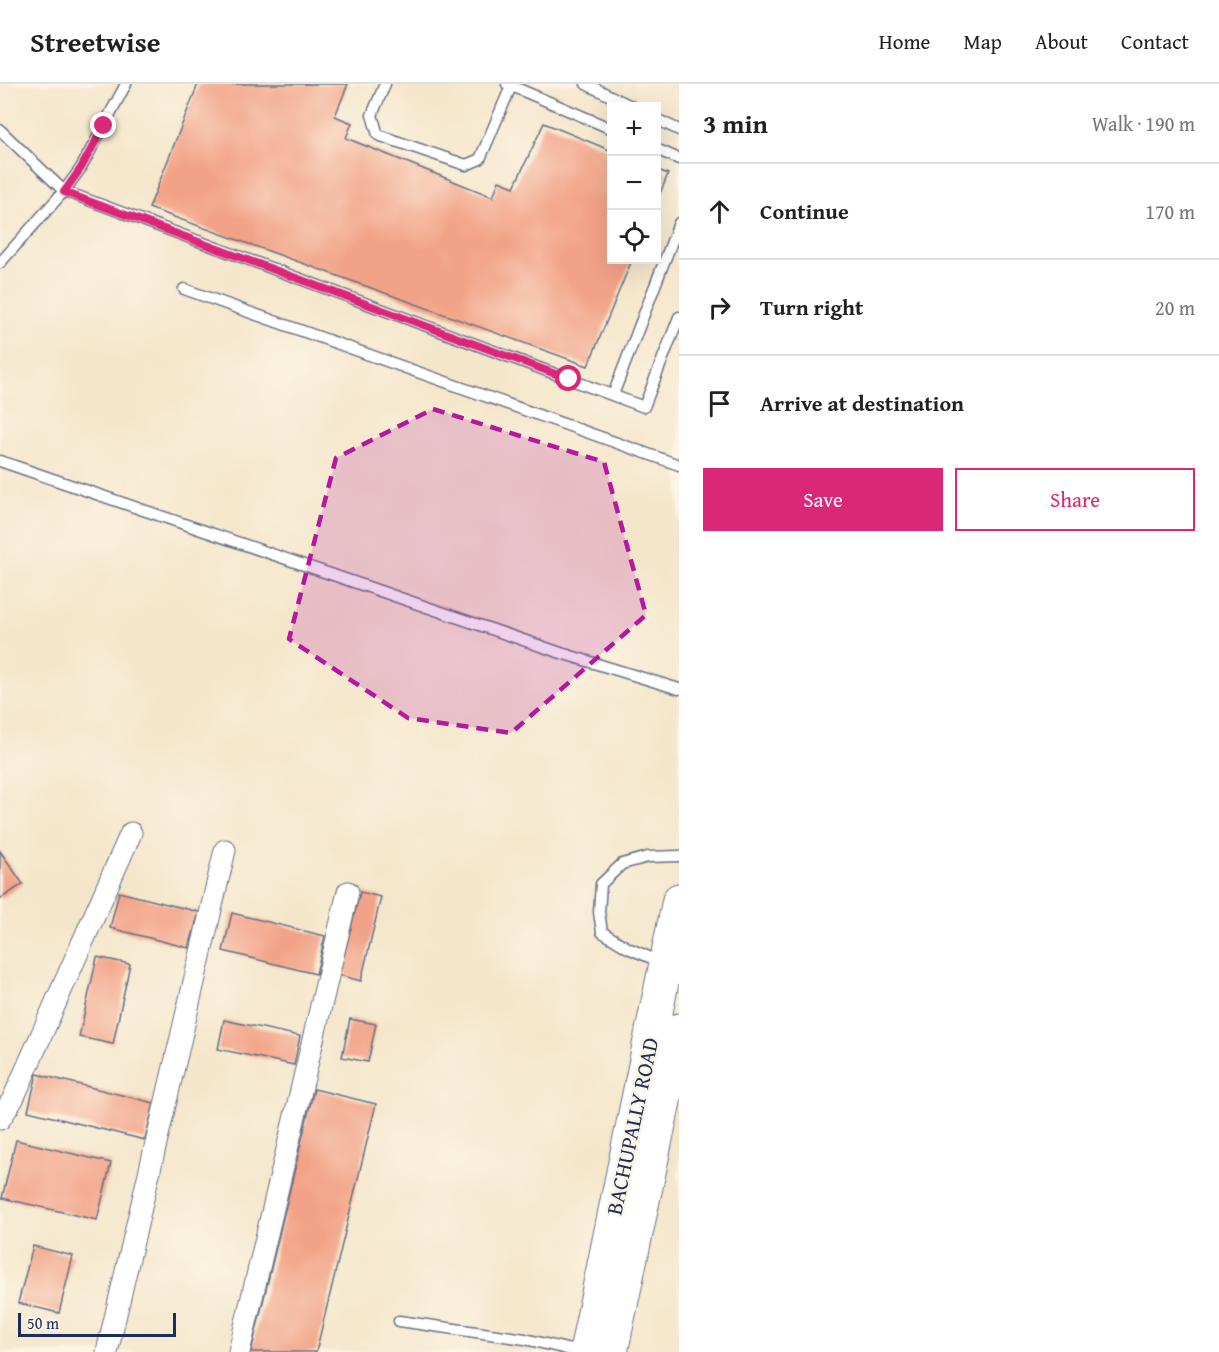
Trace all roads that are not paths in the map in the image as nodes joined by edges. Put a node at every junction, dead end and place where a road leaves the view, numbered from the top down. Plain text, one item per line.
1 (126, 84) edge
2 (385, 84) edge
3 (586, 84) edge
4 (510, 85) edge
5 (623, 102) edge
6 (661, 121) edge
7 (607, 127) edge
8 (0, 130) edge
9 (679, 130) edge
10 (661, 151) edge
11 (679, 159) edge
12 (64, 192) junction
13 (679, 223) edge
14 (0, 263) edge
15 (184, 289) dead end
16 (679, 317) edge
17 (613, 395) junction
18 (0, 461) edge
19 (679, 465) edge
20 (679, 689) edge
21 (131, 833) dead end
22 (225, 850) dead end
23 (679, 856) edge
24 (348, 892) dead end
25 (679, 900) edge
26 (666, 965) junction
27 (679, 1030) edge
28 (0, 1119) edge
29 (399, 1322) dead end
30 (107, 1352) edge
31 (239, 1352) edge
32 (579, 1352) edge
33 (586, 1352) edge
34 (611, 1352) edge

1 - 12 lane
2 - 4 lane
3 - 5 lane
4 - 7 lane
6 - 9 lane
8 - 12 lane
10 - 11 lane
12 - 14 lane
12 - 17 lane
13 - 17 lane
15 - 19 lane
16 - 17 lane
18 - 20 lane
21 - 28 street
22 - 30 street
23 - 26 lane
24 - 31 street
25 - 26 main road, BACHUPALLY ROAD
26 - 33 main road, BACHUPALLY ROAD
27 - 34 main road, BACHUPALLY ROAD
29 - 32 lane

